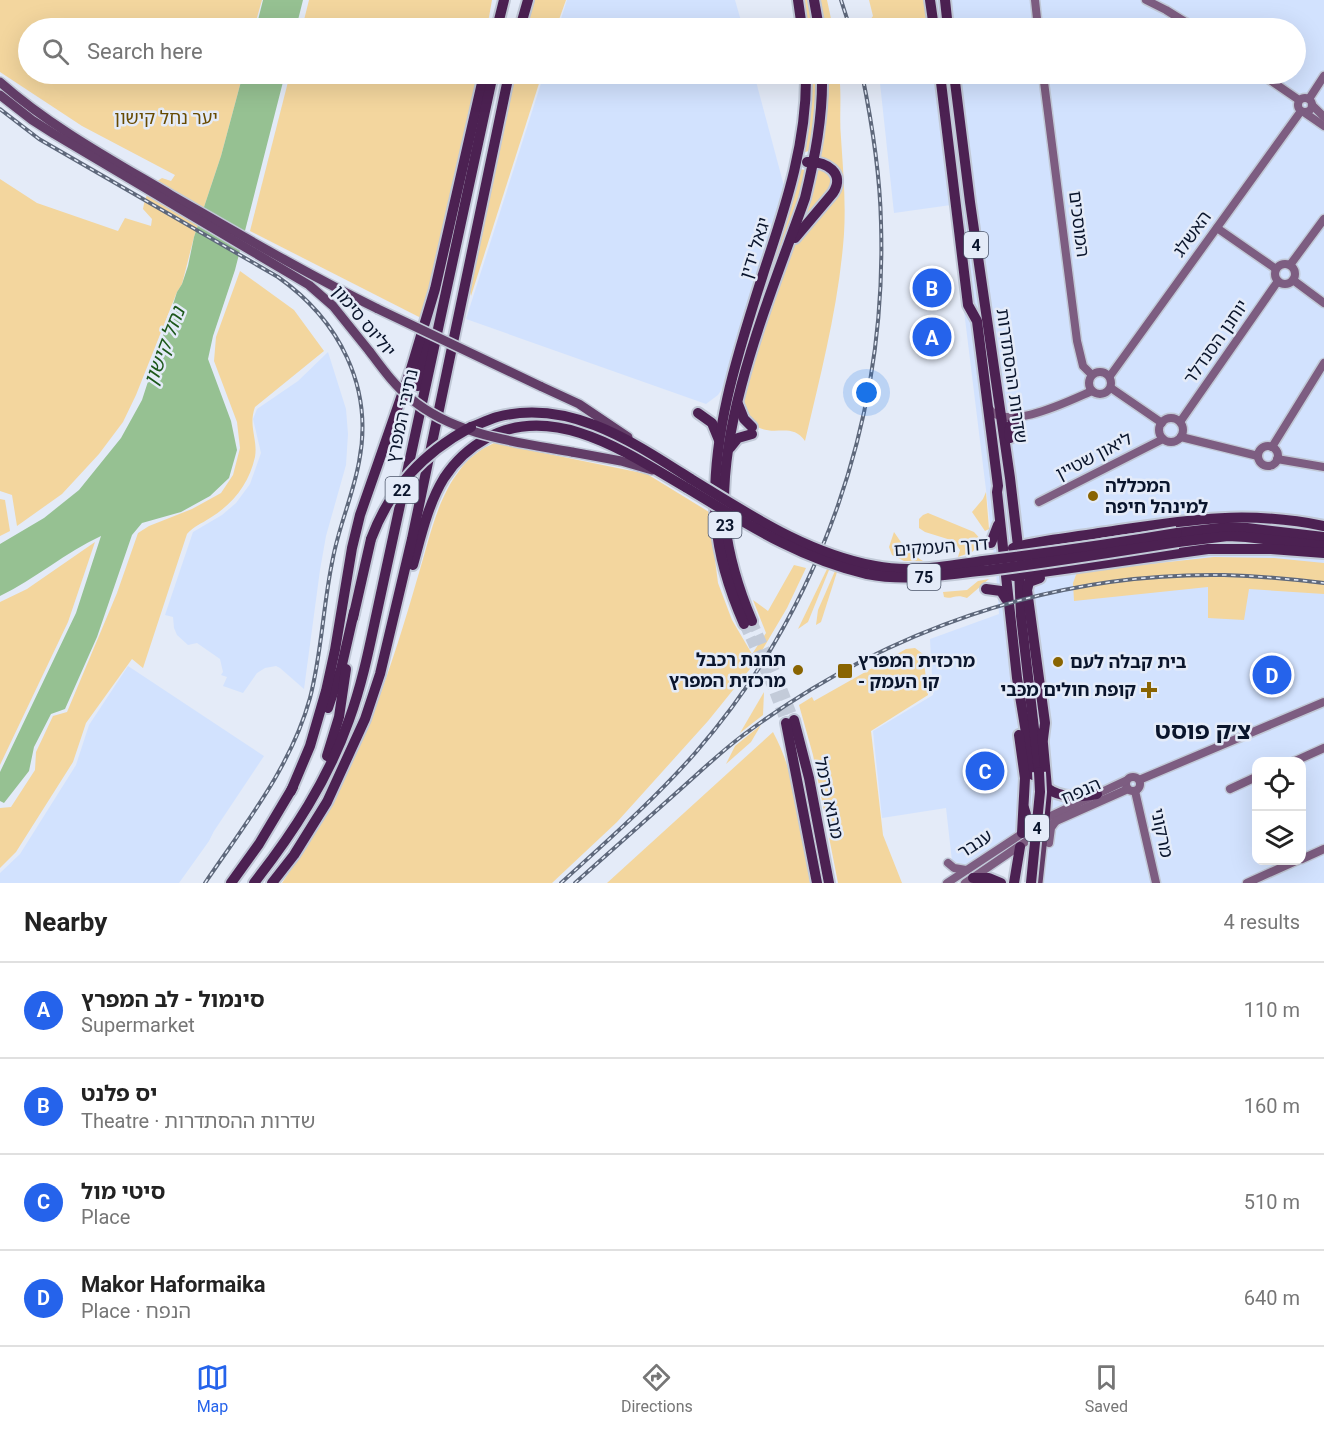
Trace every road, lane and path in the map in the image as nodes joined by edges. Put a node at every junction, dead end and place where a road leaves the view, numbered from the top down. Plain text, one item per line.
1 (498, 0) edge
2 (504, 0) edge
3 (509, 0) edge
4 (526, 0) edge
5 (798, 0) edge
6 (814, 0) edge
7 (930, 0) edge
8 (945, 0) edge
9 (1035, 0) edge
10 (1146, 0) edge
11 (496, 18) edge
12 (498, 18) edge
13 (505, 18) edge
14 (522, 18) edge
15 (801, 18) edge
16 (817, 18) edge
17 (933, 18) edge
18 (947, 18) edge
19 (1037, 18) edge
20 (1179, 18) edge
21 (1324, 76) edge
22 (0, 82) edge
23 (482, 84) edge
24 (491, 84) edge
25 (507, 84) edge
26 (806, 84) edge
27 (822, 84) edge
28 (941, 84) edge
29 (955, 84) edge
30 (1044, 84) edge
31 (1278, 84) edge
32 (0, 95) edge
33 (1307, 101) junction
34 (1303, 112) junction
35 (1324, 117) edge
36 (1324, 126) edge
37 (814, 162) junction
38 (796, 166) junction
39 (149, 186) junction
40 (1324, 219) edge
41 (1217, 228) junction
42 (786, 251) junction
43 (270, 257) junction
44 (1290, 265) junction
45 (1276, 269) junction
46 (1293, 280) junction
47 (1278, 281) junction
48 (435, 289) junction
49 (1324, 303) edge
50 (1324, 363) edge
51 (1092, 375) junction
52 (1110, 376) junction
53 (1111, 388) junction
54 (1092, 391) junction
55 (738, 403) junction
56 (988, 407) junction
57 (698, 413) dead end
58 (1020, 416) junction
59 (1001, 417) junction
60 (1180, 422) junction
61 (1162, 423) junction
62 (1181, 437) junction
63 (1164, 439) junction
64 (1272, 447) junction
65 (724, 448) junction
66 (1258, 456) junction
67 (657, 457) junction
68 (1277, 459) junction
69 (1324, 467) edge
70 (662, 474) junction
71 (1010, 478) junction
72 (689, 484) junction
73 (998, 486) junction
74 (1039, 502) dead end
75 (999, 516) junction
76 (1324, 526) edge
77 (1016, 534) junction
78 (1177, 537) junction
79 (1324, 537) edge
80 (392, 540) junction
81 (1045, 542) junction
82 (991, 543) dead end
83 (1324, 546) edge
84 (1014, 548) junction
85 (1324, 553) edge
86 (1009, 562) junction
87 (1051, 571) junction
88 (1019, 576) junction
89 (1005, 577) junction
90 (986, 589) dead end
91 (1008, 605) junction
92 (354, 612) junction
93 (748, 622) tunnel mouth
94 (380, 674) junction
95 (1017, 678) junction
96 (1028, 684) junction
97 (1324, 702) edge
98 (1044, 739) junction
99 (1324, 748) edge
100 (1304, 757) edge
101 (1036, 773) junction
102 (1252, 779) edge
103 (1139, 780) junction
104 (1129, 787) junction
105 (1047, 788) junction
106 (1230, 789) dead end
107 (291, 791) junction
108 (1097, 794) junction
109 (1024, 808) junction
110 (1049, 822) junction
111 (298, 823) junction
112 (1033, 832) junction
113 (1022, 833) junction
114 (1049, 843) joint
115 (1020, 847) junction
116 (1324, 849) edge
117 (1306, 857) edge
118 (1041, 860) junction
119 (948, 862) dead end
120 (1288, 865) edge
121 (968, 877) edge
122 (231, 883) edge
123 (254, 883) edge
124 (272, 883) edge
125 (817, 883) edge
126 (829, 883) edge
127 (947, 883) edge
128 (1001, 883) edge
129 (1014, 883) edge
130 (1024, 883) edge
131 (1031, 883) edge
132 (1038, 883) edge
133 (1156, 883) edge
134 (1247, 883) edge

1 - 11 highway
2 - 12 highway
3 - 13 highway
4 - 14 highway
5 - 15 highway
6 - 16 highway
7 - 17 highway
8 - 18 highway
9 - 19 street
10 - 20 street
21 - 33 street, האשלג
22 - 39 main road, יוליוס סימון
23 - 48 highway
24 - 80 highway, נתיבי המפרץ / 22
25 - 94 highway, נתיבי המפרץ / 22
26 - 38 highway, יגאל ידין
27 - 37 highway, יגאל ידין
28 - 56 highway, שדרות ההסתדרות / 4
29 - 59 highway, שדרות ההסתדרות / 4
30 - 51 street, המוסכים
31 - 33 street
32 - 39 main road, יוליוס סימון
33 - 34 street, האשלג
33 - 34 street
33 - 35 street
34 - 36 street
34 - 41 street, האשלג
37 - 38 highway
37 - 42 highway, יגאל ידין
37 - 42 highway
38 - 65 highway, יגאל ידין / 23
39 - 43 main road, יוליוס סימון
40 - 44 street
41 - 45 street
41 - 52 street, האשלג
42 - 55 highway, יגאל ידין
43 - 67 main road, יוליוס סימון, bridge
43 - 70 main road, יוליוס סימון, bridge
44 - 45 street
44 - 46 street
45 - 47 street
46 - 47 street
46 - 49 street
47 - 60 street, יוחנן הסנדלר
48 - 80 highway
48 - 107 highway
50 - 64 street
51 - 52 street
51 - 54 street
52 - 53 street
53 - 54 street
53 - 61 street
54 - 58 street
55 - 65 highway, יגאל ידין / 23
55 - 65 highway
56 - 59 street
56 - 73 highway, שדרות ההסתדרות / 4
57 - 65 highway
58 - 59 street
58 - 71 highway
59 - 71 highway, שדרות ההסתדרות / 4
60 - 61 street
60 - 62 street
61 - 63 street
62 - 63 street
62 - 66 street
63 - 74 street, ליאון שטיין
64 - 66 street
64 - 68 street
65 - 93 highway, 23
66 - 68 street
67 - 72 highway, דרך העמקים / 75
67 - 92 highway, דרך העמקים, bridge
68 - 69 street
70 - 72 highway, דרך העמקים / 75
70 - 94 highway, דרך העמקים
71 - 77 highway, שדרות ההסתדרות / 4
72 - 78 highway, דרך העמקים / 75, bridge
73 - 75 highway, שדרות ההסתדרות / 4
73 - 84 highway
75 - 82 highway
75 - 86 highway, שדרות ההסתדרות / 4
76 - 81 highway
77 - 81 highway
77 - 84 highway, שדרות ההסתדרות / 4
78 - 79 highway, דרך העמקים / 75
78 - 83 highway, דרך העמקים / 75
80 - 111 highway, נתיבי המפרץ / 22
81 - 84 highway
84 - 86 highway
84 - 88 highway, שדרות ההסתדרות / 4
85 - 87 highway
86 - 88 highway, שדרות ההסתדרות
86 - 89 highway
87 - 88 highway
87 - 98 highway
88 - 89 highway
88 - 96 highway, שדרות ההסתדרות / 4
89 - 91 highway, 4
90 - 91 highway
91 - 95 highway, 4
92 - 107 highway
92 - 111 highway
94 - 124 highway, נתיבי המפרץ / 22
95 - 101 highway, 4
95 - 109 highway
96 - 98 highway
96 - 101 highway, 4
97 - 103 street
98 - 105 highway
99 - 100 street
101 - 130 highway, 4
101 - 131 highway, 4, bridge
102 - 106 street
103 - 104 street
103 - 104 street
104 - 108 street, הנפח
104 - 110 street, הנפח
104 - 133 street, מרקוני
105 - 108 highway
105 - 110 highway
107 - 122 highway
108 - 110 street, הנפח
109 - 112 highway
109 - 113 highway
110 - 112 highway
110 - 114 street
110 - 118 main road
111 - 123 highway, נתיבי המפרץ / 22
112 - 113 main road
112 - 115 street
112 - 118 main road
113 - 115 street
113 - 121 street, ענבר
114 - 118 main road
115 - 121 street, ענבר
115 - 129 highway
116 - 117 street
118 - 132 main road
119 - 121 street
120 - 134 street
121 - 127 street, ענבר
121 - 128 highway
125 - 126 highway, מבוא כרמל

